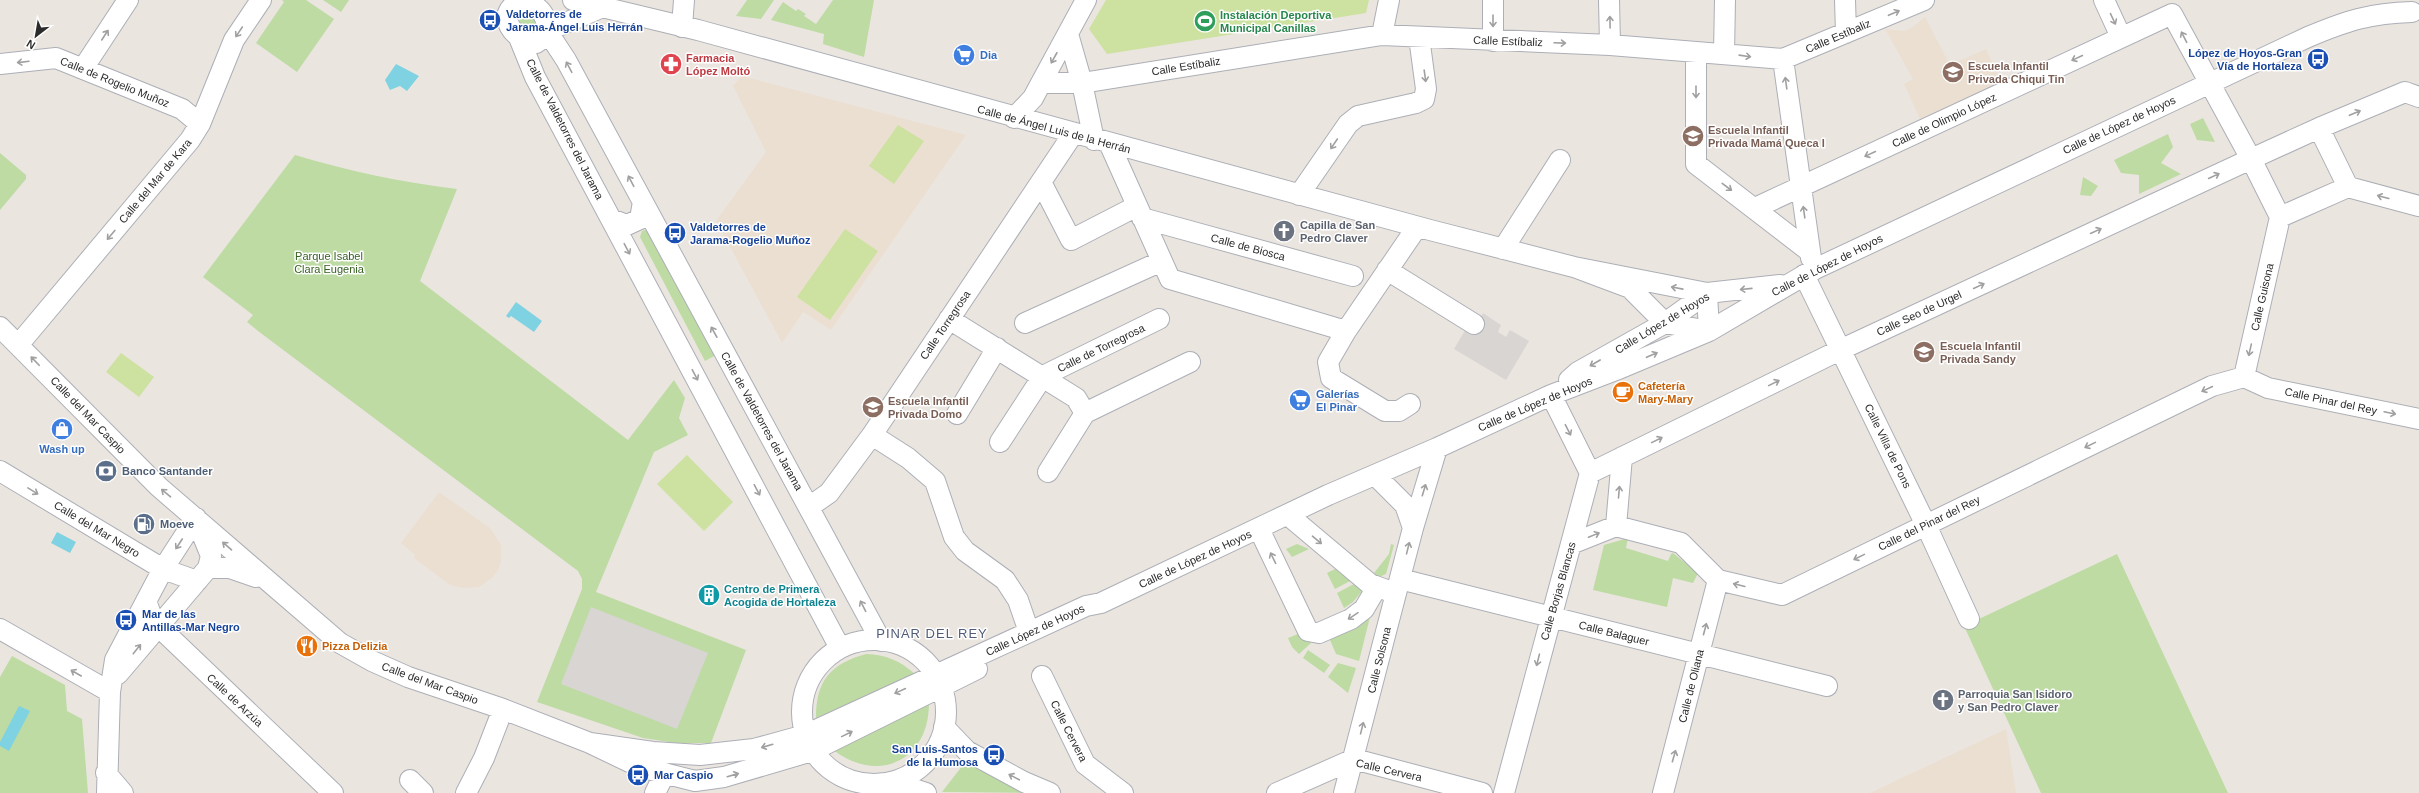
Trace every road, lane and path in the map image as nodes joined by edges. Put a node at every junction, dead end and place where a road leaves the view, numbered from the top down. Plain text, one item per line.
1 (128, 0) edge
2 (261, 0) edge
3 (495, 0) edge
4 (573, 0) edge
5 (684, 0) edge
6 (1086, 0) edge
7 (1389, 0) edge
8 (1493, 0) edge
9 (1609, 0) edge
10 (1725, 0) edge
11 (1845, 0) edge
12 (1924, 0) edge
13 (2104, 0) edge
14 (2369, 0) edge
15 (528, 1) edge
16 (605, 6) junction
17 (2411, 11) edge
18 (507, 16) junction
19 (2344, 22) junction
20 (682, 26) junction
21 (547, 31) junction
22 (1846, 33) junction
23 (1068, 34) junction
24 (1382, 35) junction
25 (1419, 37) junction
26 (2121, 37) junction
27 (520, 40) junction
28 (1493, 41) junction
29 (1610, 45) junction
30 (1696, 53) junction
31 (1724, 53) junction
32 (1783, 59) junction
33 (0, 64) edge
34 (84, 67) junction
35 (1041, 83) junction
36 (1082, 83) junction
37 (2209, 83) junction
38 (2412, 94) edge
39 (1014, 118) junction
40 (200, 124) junction
41 (2319, 128) junction
42 (1073, 134) junction
43 (1102, 142) junction
44 (2251, 159) junction
45 (1560, 160) dead end
46 (1041, 182) junction
47 (1800, 187) junction
48 (2348, 187) junction
49 (1299, 195) junction
50 (643, 202) junction
51 (2419, 206) edge
52 (1755, 208) junction
53 (1140, 212) junction
54 (2280, 217) junction
55 (611, 218) junction
56 (1417, 226) junction
57 (1503, 249) junction
58 (1809, 251) junction
59 (1162, 261) junction
60 (1574, 267) junction
61 (1387, 270) junction
62 (1809, 272) junction
63 (1353, 276) dead end
64 (1785, 285) junction
65 (1706, 293) junction
66 (949, 319) junction
67 (1158, 319) dead end
68 (1468, 320) dead end
69 (1025, 323) dead end
70 (1665, 323) junction
71 (1, 330) edge
72 (1346, 331) junction
73 (1709, 331) junction
74 (19, 344) junction
75 (997, 348) junction
76 (1842, 349) junction
77 (1190, 362) dead end
78 (1042, 376) junction
79 (2244, 377) junction
80 (1551, 395) junction
81 (1410, 404) dead end
82 (1086, 413) junction
83 (957, 414) dead end
84 (2419, 419) edge
85 (872, 435) junction
86 (1000, 442) dead end
87 (1437, 448) junction
88 (1622, 457) junction
89 (0, 472) edge
90 (1048, 472) dead end
91 (1590, 473) junction
92 (1375, 475) junction
93 (809, 507) junction
94 (1288, 515) junction
95 (196, 518) junction
96 (1926, 525) junction
97 (1616, 526) junction
98 (1259, 528) junction
99 (1413, 528) junction
100 (1571, 544) junction
101 (163, 569) junction
102 (203, 575) junction
103 (1718, 580) junction
104 (267, 581) junction
105 (1398, 586) junction
106 (1377, 587) junction
107 (146, 600) junction
108 (1102, 603) junction
109 (1549, 617) junction
110 (1969, 619) dead end
111 (158, 626) junction
112 (0, 630) edge
113 (1029, 632) junction
114 (881, 641) junction
115 (840, 648) junction
116 (1698, 654) junction
117 (1042, 676) dead end
118 (938, 682) junction
119 (112, 686) junction
120 (1827, 686) dead end
121 (503, 709) junction
122 (944, 727) junction
123 (590, 743) junction
124 (808, 743) junction
125 (1354, 760) junction
126 (106, 773) junction
127 (665, 773) junction
128 (695, 781) junction
129 (892, 782) junction
130 (106, 793) edge
131 (123, 793) edge
132 (333, 793) edge
133 (466, 793) edge
134 (655, 793) edge
135 (714, 793) edge
136 (926, 793) edge
137 (1050, 793) edge
138 (1123, 793) edge
139 (1277, 793) edge
140 (1344, 793) edge
141 (1482, 793) edge
142 (1504, 793) edge
143 (1663, 793) edge

34 -> 1 street
2 -> 40 street, Calle del Mar de Kara
3 - 18 street
4 - 16 street, Calle de Ángel Luis de la Herrán
5 - 20 street
6 - 23 street
7 - 24 street
8 -> 28 street
29 -> 9 street
10 - 31 street
11 - 22 street
22 -> 12 street, Calle Estíbaliz
13 -> 26 street
14 - 19 street, Calle de López de Hoyos
15 - 18 street
15 - 21 street
16 - 20 street, Calle de Ángel Luis de la Herrán
16 - 21 street
17 - 19 street, Calle de López de Hoyos
18 - 27 street
19 - 37 street, Calle de López de Hoyos
20 - 39 street, Calle de Ángel Luis de la Herrán
21 - 27 street
50 -> 21 street, Calle de Valdetorres del Jarama
22 - 32 street, Calle Estíbaliz
23 -> 35 street
23 - 36 street
24 - 25 street, Calle Estíbaliz
24 - 36 street, Calle Estíbaliz
25 - 28 street, Calle Estíbaliz
25 -> 49 street
37 -> 26 street, Calle de Olimpio López
26 -> 47 street, Calle de Olimpio López
27 - 55 street, Calle de Valdetorres del Jarama
28 -> 29 street, Calle Estíbaliz
29 - 30 street, Calle Estíbaliz
30 - 31 street, Calle Estíbaliz
30 -> 52 street
31 -> 32 street, Calle Estíbaliz
47 -> 32 street, Calle Villa de Pons
34 -> 33 street, Calle de Rogelio Muñoz
34 - 40 street, Calle de Rogelio Muñoz
35 - 36 street, Calle Estíbaliz
35 - 39 street
36 - 43 street
37 - 44 street
37 - 62 street, Calle de López de Hoyos
41 -> 38 street
39 - 42 street, Calle de Ángel Luis de la Herrán
40 -> 74 street, Calle del Mar de Kara
41 - 44 street, Calle Seo de Urgel
41 - 48 street
42 - 43 street, Calle de Ángel Luis de la Herrán
42 - 46 street, Calle Torregrosa
43 - 49 street, Calle de Ángel Luis de la Herrán
43 - 53 street
44 - 54 street
76 -> 44 street, Calle Seo de Urgel
45 - 57 street
46 - 53 street
46 - 66 street, Calle Torregrosa
47 - 52 street, Calle de Olimpio López
58 -> 47 street, Calle Villa de Pons
51 -> 48 street
48 - 54 street
49 - 56 street, Calle de Ángel Luis de la Herrán
50 - 55 street
93 -> 50 street, Calle de Valdetorres del Jarama
52 - 58 street
53 - 59 street
53 - 63 street, Calle de Biosca
54 -> 79 street, Calle Guisona
55 -> 115 street, Calle de Valdetorres del Jarama
56 - 57 street, Calle de Ángel Luis de la Herrán
56 - 61 street
57 - 60 street, Calle de Ángel Luis de la Herrán
58 - 62 street, Calle Villa de Pons
59 - 69 street
59 - 72 street
65 -> 60 street, Calle de Ángel Luis de la Herrán
60 - 70 street, Calle de Ángel Luis de la Herrán
61 - 68 street
61 - 72 street
62 - 64 street, Calle de López de Hoyos
62 - 76 street, Calle Villa de Pons
64 -> 65 street, Calle López de Hoyos
64 - 73 street, Calle de López de Hoyos
65 - 70 street, Calle López de Hoyos
65 - 73 street
66 - 75 street, Calle de Torregrosa
66 - 85 street, Calle Torregrosa
67 - 78 street, Calle de Torregrosa
70 - 73 street
70 -> 80 street, Calle López de Hoyos
71 - 74 street, Calle del Mar Caspio
72 - 81 street
80 -> 73 street, Calle de López de Hoyos
95 -> 74 street, Calle del Mar Caspio
75 - 78 street, Calle de Torregrosa
75 - 83 street
88 -> 76 street, Calle Seo de Urgel
76 - 96 street, Calle Villa de Pons
77 - 82 street
78 - 82 street, Calle de Torregrosa
78 - 86 street
79 -> 84 street, Calle Pinar del Rey
79 -> 96 street, Calle del Pinar del Rey
80 - 87 street, Calle de López de Hoyos
80 -> 91 street
82 - 90 street
85 - 93 street, Calle Torregrosa
85 - 113 street
87 - 92 street, Calle de López de Hoyos
99 -> 87 street, Calle Solsona
88 - 91 street, Calle Seo de Urgel
97 -> 88 street
89 -> 101 street, Calle del Mar Negro
91 - 100 street, Calle Borjas Blancas
92 - 94 street, Calle de López de Hoyos
92 - 99 street
114 -> 93 street, Calle de Valdetorres del Jarama
94 - 98 street, Calle de López de Hoyos
94 -> 106 street
95 -> 101 street
95 - 102 street, Calle del Mar Caspio
104 -> 95 street, Calle del Mar Caspio
96 -> 103 street, Calle del Pinar del Rey
96 - 110 street, Calle Villa de Pons
100 -> 97 street
97 - 103 street
106 -> 98 street
98 - 108 street, Calle de López de Hoyos
105 -> 99 street, Calle Solsona
100 - 109 street, Calle Borjas Blancas
101 - 102 street, Calle del Mar Negro
101 - 107 street
102 - 104 street, Calle del Mar Caspio
102 - 111 street
116 -> 103 street, Calle de Oliana
104 - 121 street, Calle del Mar Caspio
105 - 106 street
105 - 109 street, Calle Balaguer
125 -> 105 street, Calle Solsona
107 - 111 street, Calle de Arzúa
107 - 119 street
108 - 113 street, Calle López de Hoyos
108 - 118 street, Calle López de Hoyos
109 - 116 street, Calle Balaguer
109 -> 142 street, Calle Borjas Blancas
119 -> 111 street
111 - 132 street, Calle de Arzúa
119 -> 112 street
113 - 118 street, Calle López de Hoyos
114 - 115 street
114 - 118 street
115 - 124 street
116 - 120 street, Calle Balaguer
143 -> 116 street, Calle de Oliana
117 - 138 street, Calle Cervera
118 - 122 street
118 - 124 street, Calle López de Hoyos
119 - 126 street
121 - 123 street, Calle del Mar Caspio
121 - 133 street
122 - 129 street
137 -> 122 street
124 -> 123 street, Calle del Mar Caspio
123 - 127 street, Calle del Mar Caspio
128 -> 124 street, Calle del Mar Caspio
124 - 129 street
125 - 139 street, Calle Cervera
125 - 140 street, Calle Solsona
125 - 141 street, Calle Cervera
126 - 130 street
126 - 131 street
127 - 128 street, Calle del Mar Caspio
127 - 134 street
128 - 135 street
129 - 136 street

